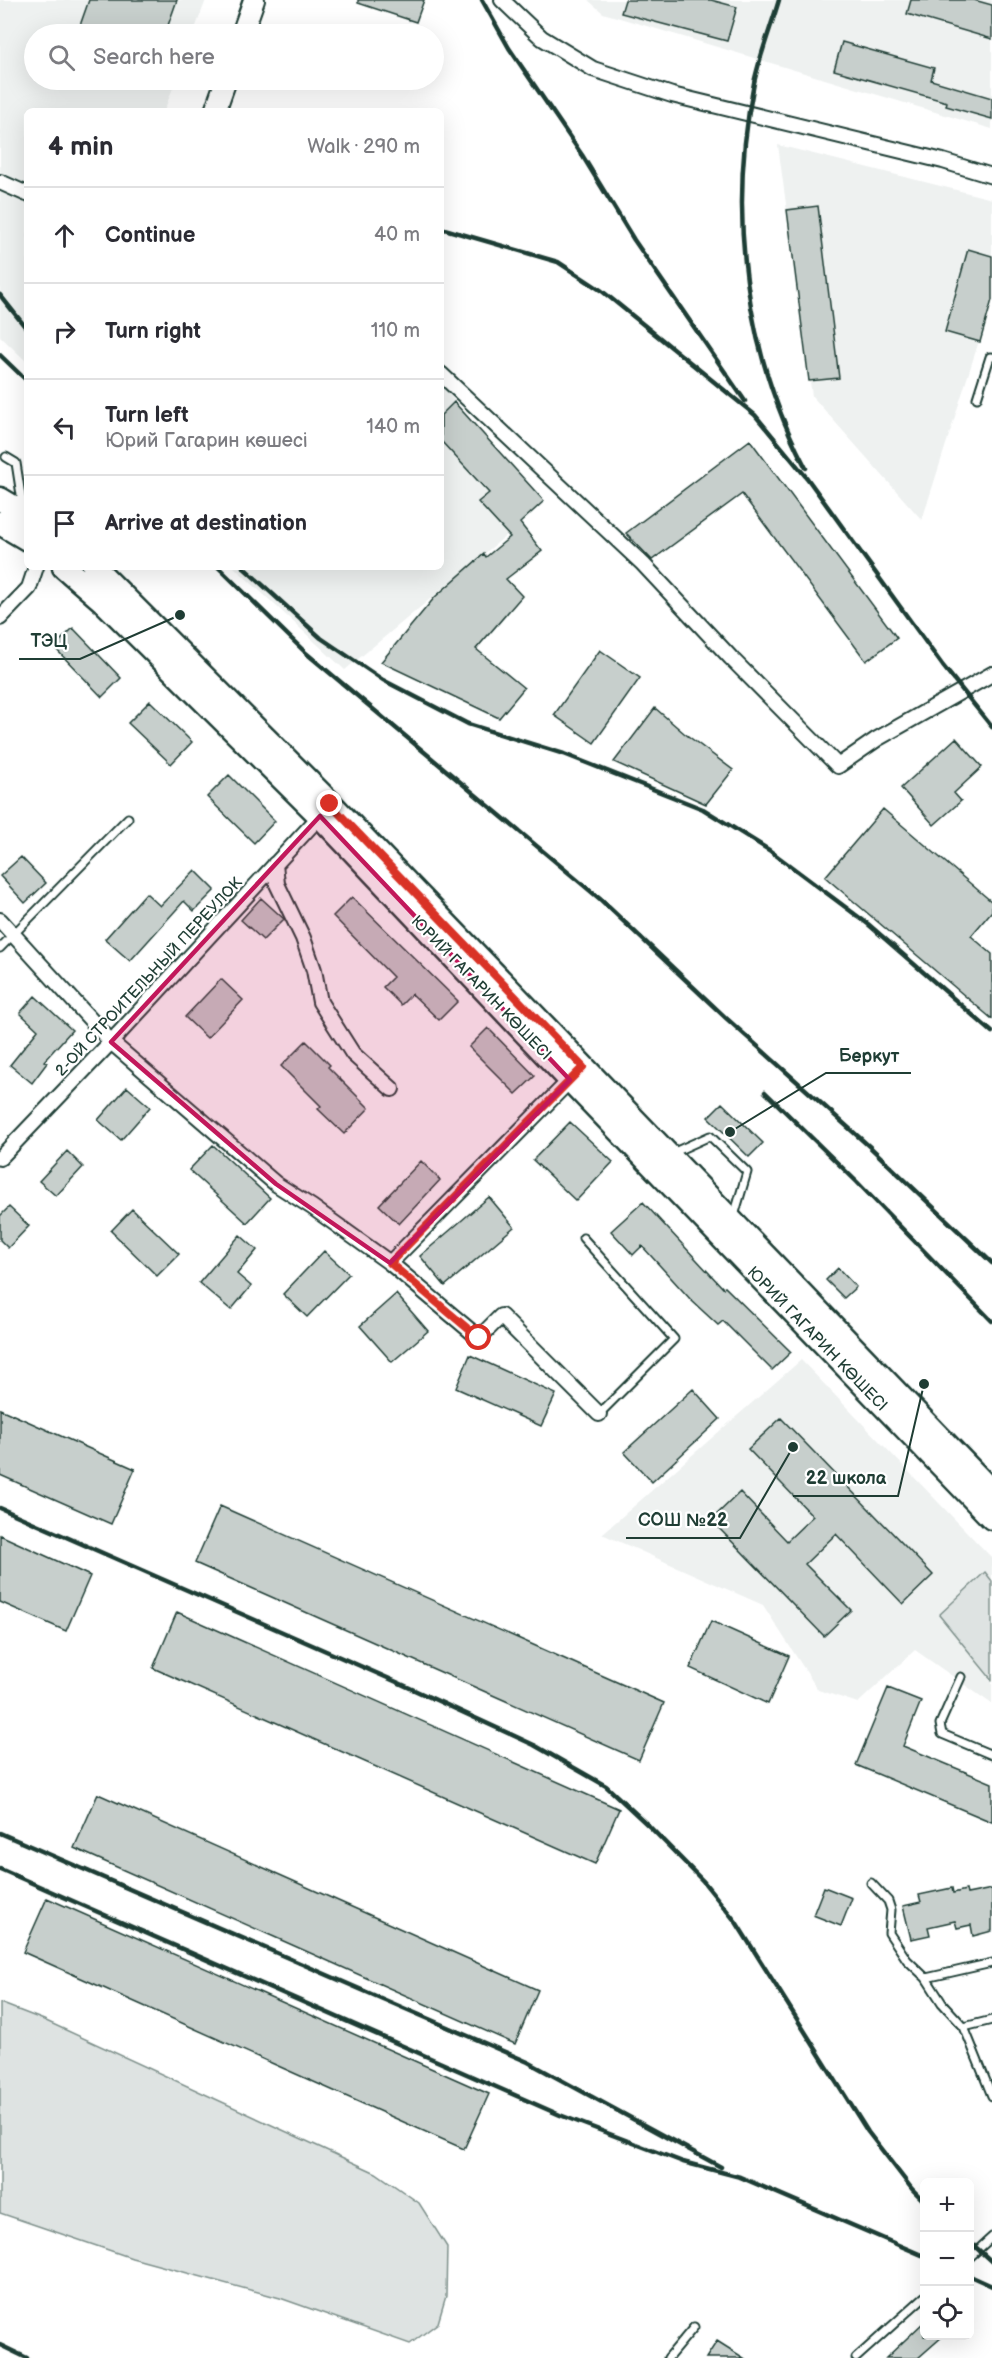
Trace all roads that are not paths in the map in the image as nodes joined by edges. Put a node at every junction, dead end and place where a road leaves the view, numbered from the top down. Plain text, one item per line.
1 (254, 0) edge
2 (502, 0) edge
3 (246, 24) edge
4 (222, 90) edge
5 (216, 108) edge
6 (992, 176) edge
7 (0, 182) edge
8 (24, 193) edge
9 (992, 357) edge
10 (444, 377) edge
11 (977, 398) dead end
12 (6, 457) dead end
13 (0, 499) edge
14 (24, 504) edge
15 (24, 513) edge
16 (0, 523) edge
17 (24, 536) edge
18 (35, 570) edge
19 (67, 570) edge
20 (97, 570) edge
21 (0, 618) edge
22 (992, 674) edge
23 (320, 816) junction
24 (128, 818) dead end
25 (275, 864) junction
26 (0, 920) edge
27 (13, 934) junction
28 (0, 948) edge
29 (111, 1042) junction
30 (577, 1074) junction
31 (393, 1089) dead end
32 (668, 1155) junction
33 (0, 1158) edge
34 (732, 1222) junction
35 (583, 1238) dead end
36 (390, 1263) junction
37 (599, 1414) joint
38 (992, 1492) edge
39 (992, 1518) edge
40 (960, 1677) dead end
41 (992, 1755) edge
42 (872, 1883) dead end
43 (992, 1963) edge
44 (926, 1978) junction
45 (992, 2020) edge
46 (964, 2027) junction
47 (992, 2096) edge
48 (992, 2237) edge
49 (974, 2253) edge
50 (920, 2301) edge
51 (694, 2326) dead end
52 (668, 2358) edge
53 (856, 2358) edge

1 - 3 street
2 - 6 street
4 - 5 street
7 - 8 street
9 - 11 lane
10 - 22 street
12 - 14 lane
13 - 15 main road
16 - 17 main road
18 - 21 street
19 - 23 main road, ЮРИЙ ГАГАРИН КӨШЕСІ
20 - 30 main road, ЮРИЙ ГАГАРИН КӨШЕСІ
23 - 25 street, 2-ОЙ СТРОИТЕЛЬНЫЙ ПЕРЕУЛОК
23 - 30 main road, ЮРИЙ ГАГАРИН КӨШЕСІ
24 - 27 lane
25 - 29 street, 2-ОЙ СТРОИТЕЛЬНЫЙ ПЕРЕУЛОК
25 - 31 street
26 - 27 street
27 - 28 lane
27 - 29 street
29 - 33 street, 2-ОЙ СТРОИТЕЛЬНЫЙ ПЕРЕУЛОК
29 - 36 street
30 - 32 main road, ЮРИЙ ГАГАРИН КӨШЕСІ
30 - 36 street
30 - 39 main road, ЮРИЙ ГАГАРИН КӨШЕСІ
32 - 34 main road, ЮРИЙ ГАГАРИН КӨШЕСІ
32 - 34 lane
34 - 38 main road, ЮРИЙ ГАГАРИН КӨШЕСІ
35 - 37 lane
36 - 37 street
40 - 41 lane
42 - 44 lane
43 - 44 lane
44 - 46 lane
45 - 46 lane
46 - 47 lane
48 - 49 lane
50 - 53 lane
51 - 52 lane

